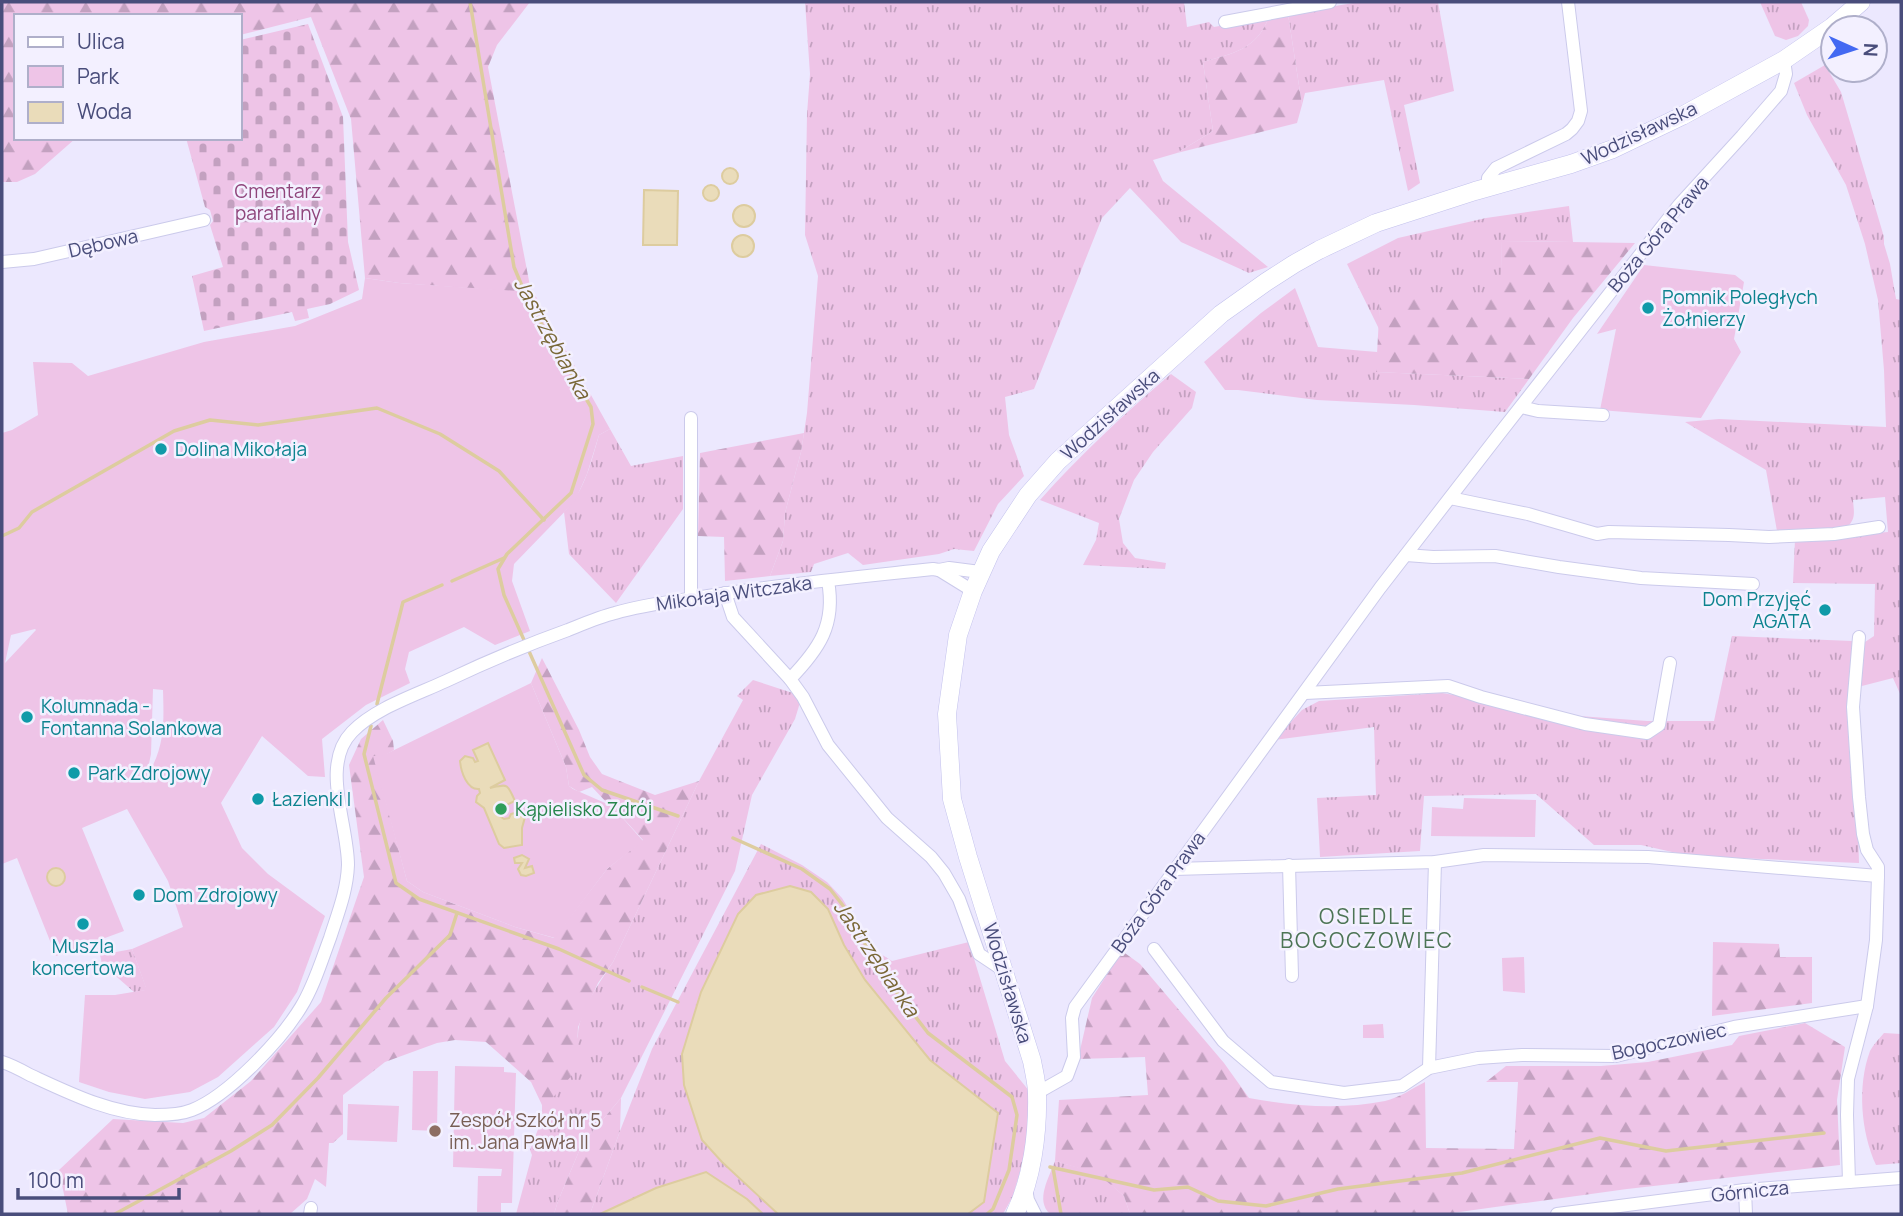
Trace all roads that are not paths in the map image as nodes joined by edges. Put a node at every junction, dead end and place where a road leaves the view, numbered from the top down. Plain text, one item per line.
1 (1330, 2) edge
2 (1569, 2) edge
3 (1861, 2) edge
4 (1225, 22) dead end
5 (1784, 60) junction
6 (1488, 187) junction
7 (204, 220) dead end
8 (2, 262) edge
9 (1521, 407) junction
10 (1603, 415) dead end
11 (691, 418) dead end
12 (1450, 498) junction
13 (1879, 527) dead end
14 (1406, 555) junction
15 (939, 570) junction
16 (980, 572) junction
17 (828, 581) junction
18 (1753, 584) dead end
19 (972, 591) junction
20 (725, 593) junction
21 (691, 598) junction
22 (1859, 637) dead end
23 (1670, 663) dead end
24 (790, 679) junction
25 (1305, 693) junction
26 (1435, 862) junction
27 (1289, 865) junction
28 (1174, 869) junction
29 (1878, 871) junction
30 (1154, 949) dead end
31 (1003, 970) junction
32 (1292, 976) dead end
33 (1867, 1006) junction
34 (2, 1062) edge
35 (1429, 1068) junction
36 (1037, 1093) junction
37 (1901, 1178) edge
38 (1849, 1182) junction
39 (1025, 1185) junction
40 (1745, 1190) junction
41 (1015, 1214) edge
42 (1035, 1214) edge
43 (1557, 1214) edge
44 (1746, 1214) edge

1 - 4 street
2 - 6 street
3 - 5 main road, Wodzisławska
5 - 6 main road, Wodzisławska
5 - 9 street, Boża Góra Prawa
6 - 16 main road, Wodzisławska
7 - 8 street, Dębowa
9 - 10 street
9 - 12 street, Boża Góra Prawa
11 - 21 street
12 - 13 street
12 - 14 street, Boża Góra Prawa
14 - 18 street
14 - 25 street, Boża Góra Prawa
15 - 16 street, Mikołaja Witczaka
15 - 17 street, Mikołaja Witczaka
15 - 19 street
16 - 19 main road, Wodzisławska
17 - 20 street, Mikołaja Witczaka
17 - 24 street
19 - 31 main road, Wodzisławska
20 - 21 street, Mikołaja Witczaka
20 - 24 street
21 - 34 street, Mikołaja Witczaka
22 - 29 street
23 - 25 street
24 - 31 street
25 - 28 street, Boża Góra Prawa
26 - 27 street
26 - 29 street
26 - 35 street
27 - 28 street
27 - 32 street
28 - 36 street, Boża Góra Prawa
29 - 33 street
30 - 35 street, Bogoczowiec
31 - 36 main road, Wodzisławska
33 - 35 street, Bogoczowiec
33 - 38 street
36 - 39 main road, Wodzisławska
37 - 38 street, Górnicza
38 - 40 street, Górnicza
39 - 41 main road, Wodzisławska
39 - 42 street
40 - 43 street, Górnicza
40 - 44 street

